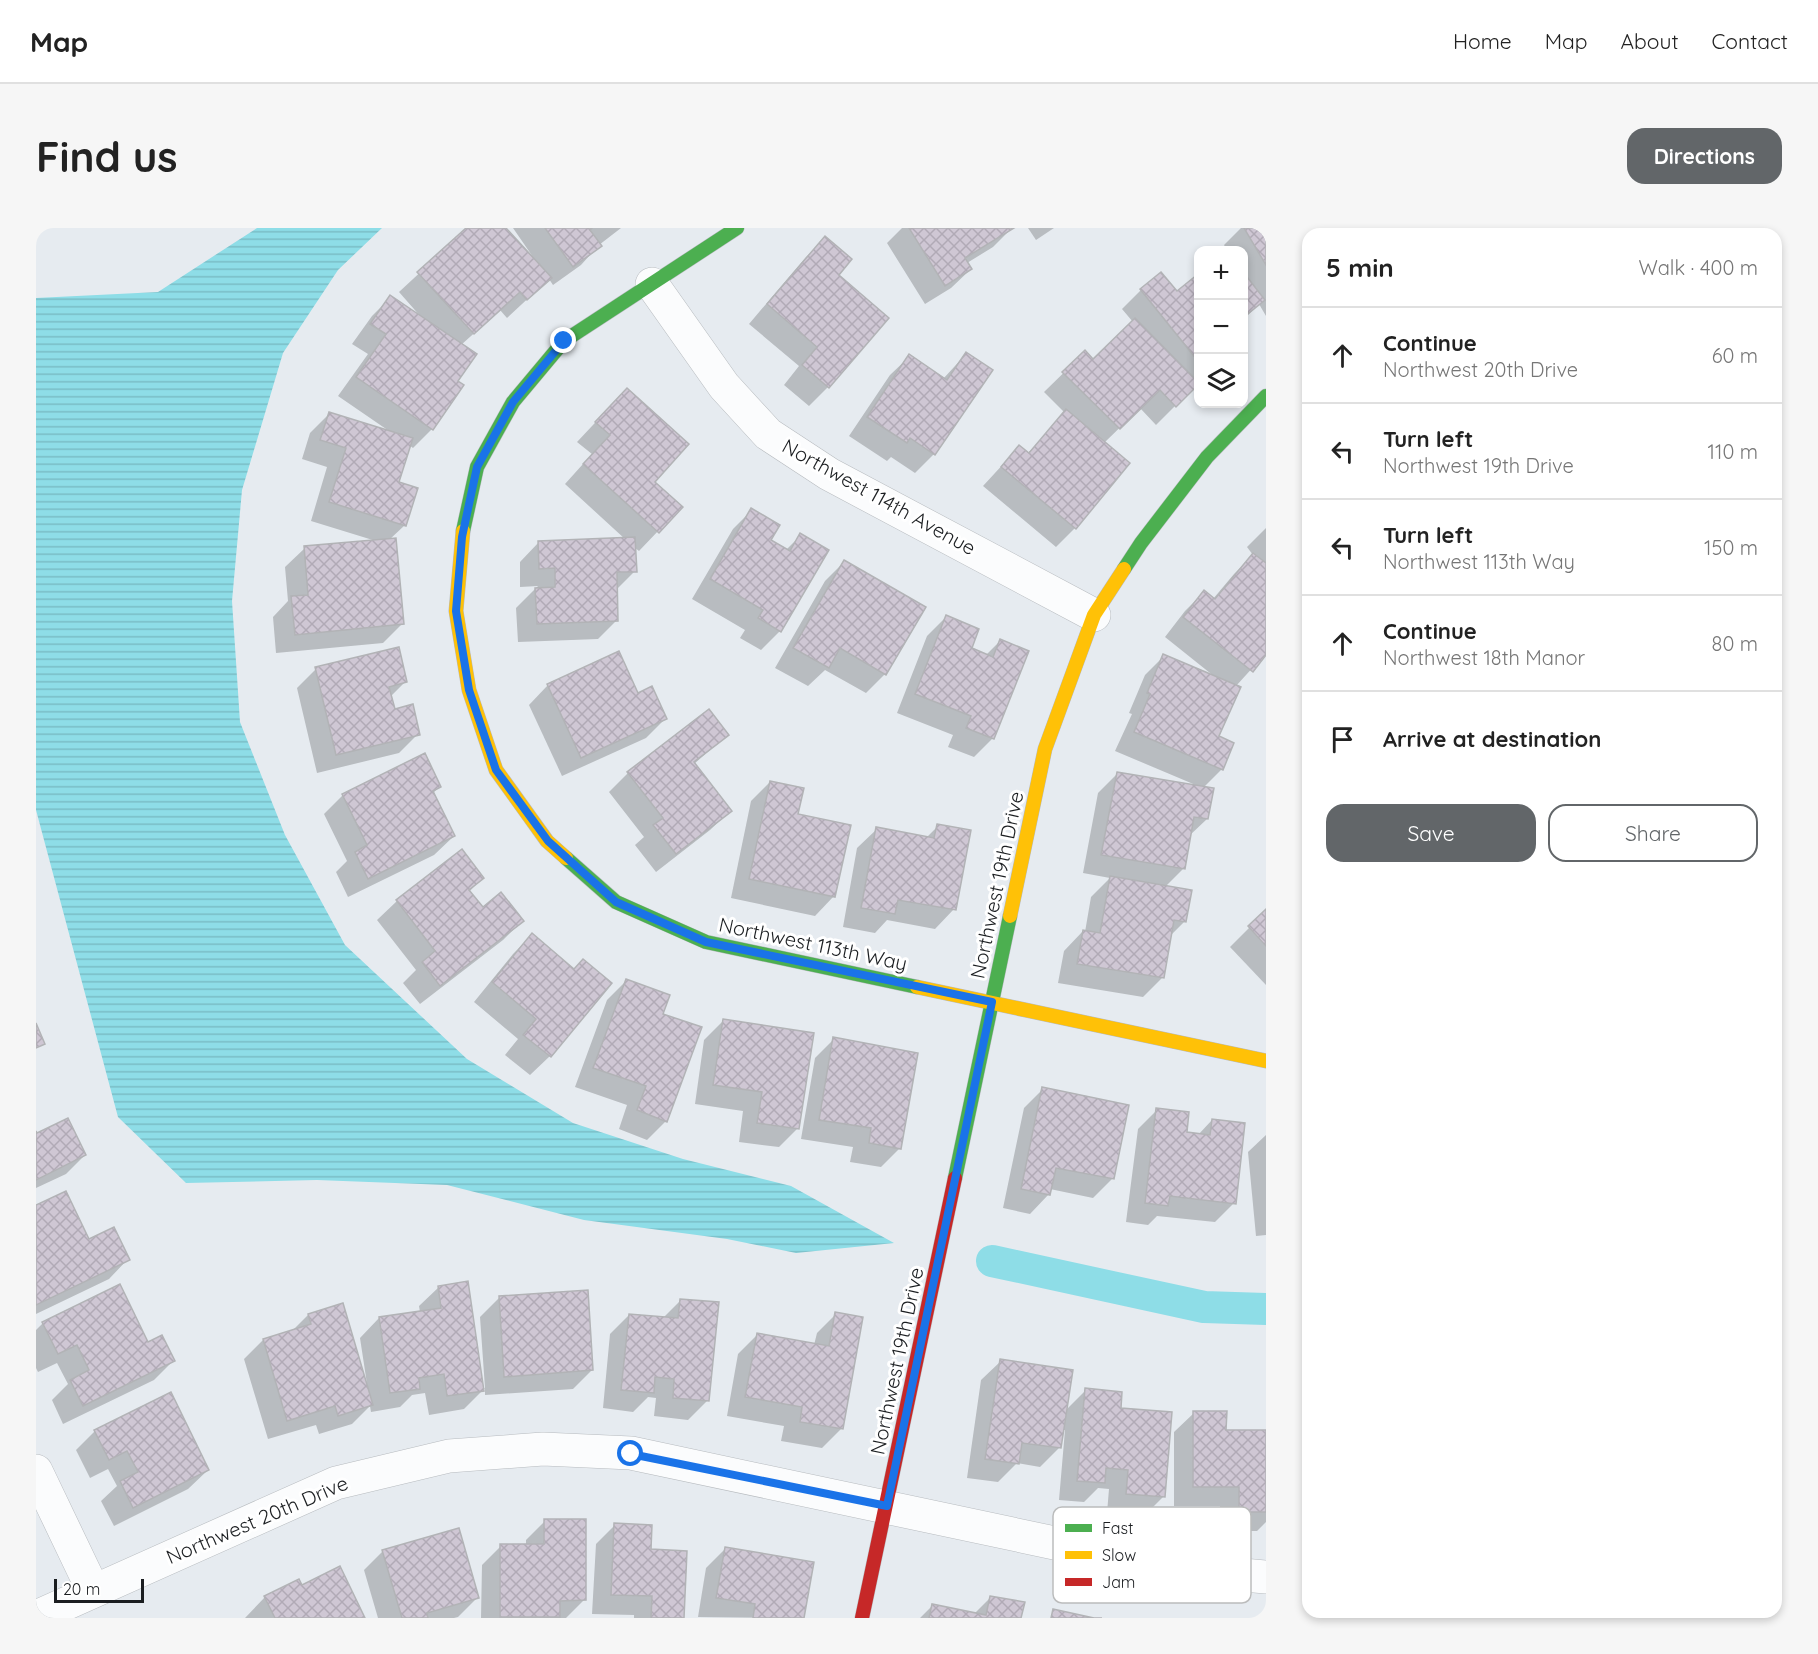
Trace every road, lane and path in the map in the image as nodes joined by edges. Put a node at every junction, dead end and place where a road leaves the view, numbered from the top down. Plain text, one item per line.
1 (737, 228) edge
2 (652, 284) junction
3 (1266, 396) edge
4 (1094, 615) junction
5 (992, 1002) junction
6 (1266, 1061) edge
7 (36, 1471) edge
8 (887, 1506) junction
9 (1053, 1542) edge
10 (1251, 1576) edge
11 (1266, 1577) edge
12 (93, 1590) junction
13 (36, 1617) edge
14 (862, 1618) edge

1 - 2 street, Northwest 113th Way
2 - 4 street, Northwest 114th Avenue
2 - 5 street, Northwest 113th Way
3 - 4 street, Northwest 19th Drive
4 - 5 street, Northwest 19th Drive
5 - 6 street, Northwest 113th Way
5 - 8 street, Northwest 19th Drive
7 - 12 street
8 - 9 street, Northwest 20th Drive
8 - 12 street, Northwest 20th Drive
8 - 14 street, Northwest 19th Drive
10 - 11 street, Northwest 20th Drive
12 - 13 street, Northwest 20th Drive

